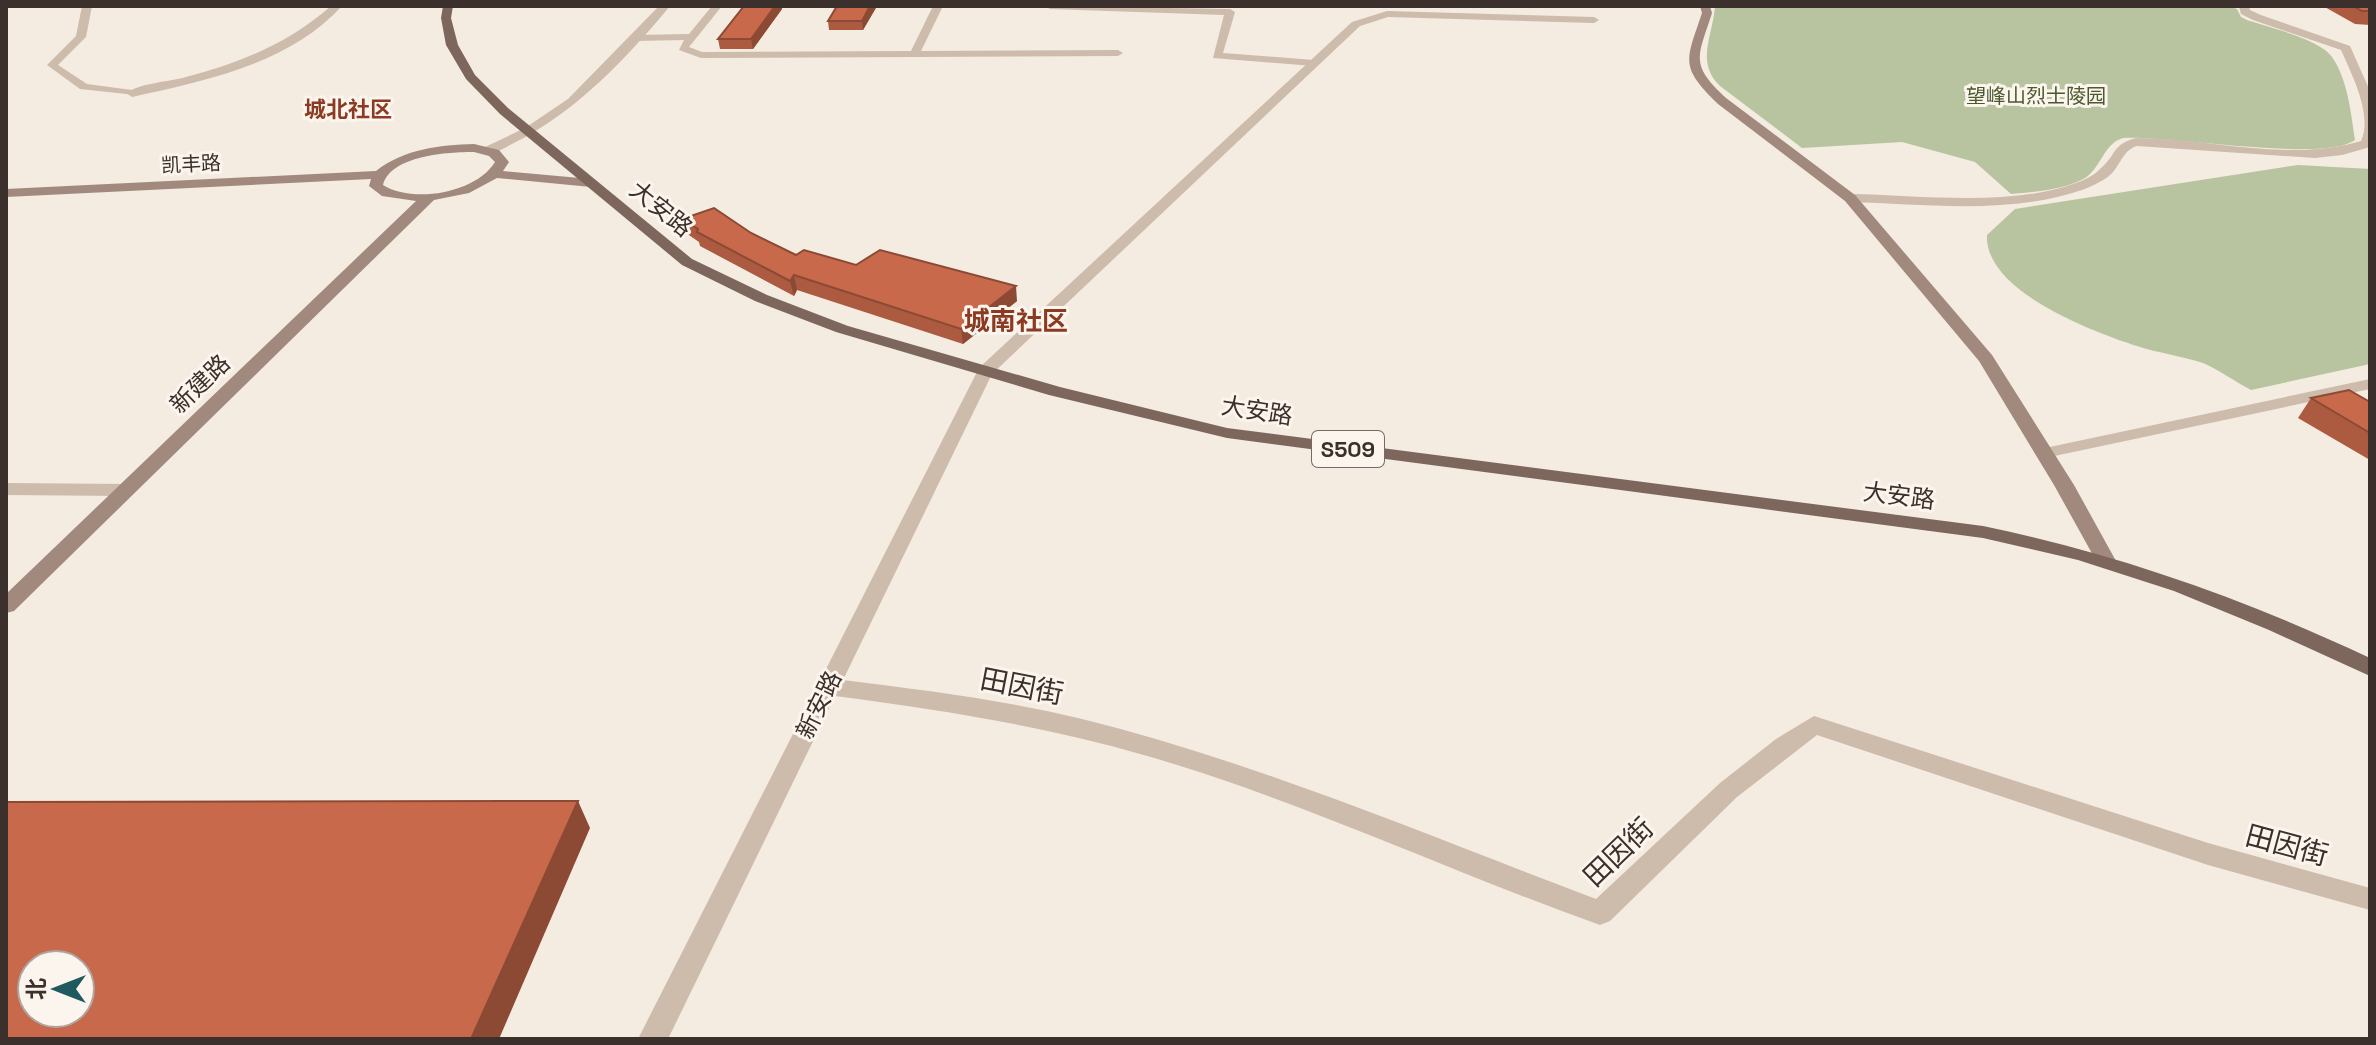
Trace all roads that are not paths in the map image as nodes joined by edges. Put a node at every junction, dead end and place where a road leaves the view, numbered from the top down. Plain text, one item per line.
1 (87, 6) edge
2 (337, 6) edge
3 (448, 6) edge
4 (665, 6) edge
5 (717, 6) edge
6 (938, 6) edge
7 (1050, 6) edge
8 (1705, 6) edge
9 (2244, 6) edge
10 (1594, 20) dead end
11 (692, 37) junction
12 (634, 38) junction
13 (915, 53) junction
14 (1118, 53) dead end
15 (1314, 63) junction
16 (132, 93) joint
17 (529, 131) junction
18 (2370, 134) edge
19 (488, 151) junction
20 (495, 174) junction
21 (379, 175) junction
22 (591, 183) junction
23 (6, 193) edge
24 (429, 197) junction
25 (1850, 198) junction
26 (985, 372) junction
27 (2370, 384) edge
28 (2045, 453) junction
29 (6, 489) edge
30 (126, 490) junction
31 (2106, 561) junction
32 (6, 606) edge
33 (2370, 668) edge
34 (829, 687) junction
35 (2370, 899) edge
36 (653, 1039) edge

1 - 16 lane
2 - 16 street
3 - 17 main road, 大安路 / S509
4 - 12 street
5 - 11 lane
6 - 13 lane
7 - 15 lane
8 - 25 street
9 - 18 street
10 - 15 street
11 - 12 lane
11 - 13 lane
12 - 17 street
13 - 14 lane
15 - 26 street
17 - 19 street
17 - 22 main road, 大安路 / S509
18 - 25 street
19 - 20 street
19 - 21 street
20 - 22 street
20 - 24 street
21 - 23 street, 凯丰路
21 - 24 street
22 - 26 main road, 大安路 / S509
24 - 30 street, 新建路
25 - 28 street
26 - 31 main road, 大安路 / S509
26 - 34 street, 新安路
27 - 28 lane
28 - 31 street
29 - 30 street
30 - 32 street, 新建路
31 - 33 main road, 大安路 / S509
34 - 35 street, 田因街
34 - 36 street, 新安路

